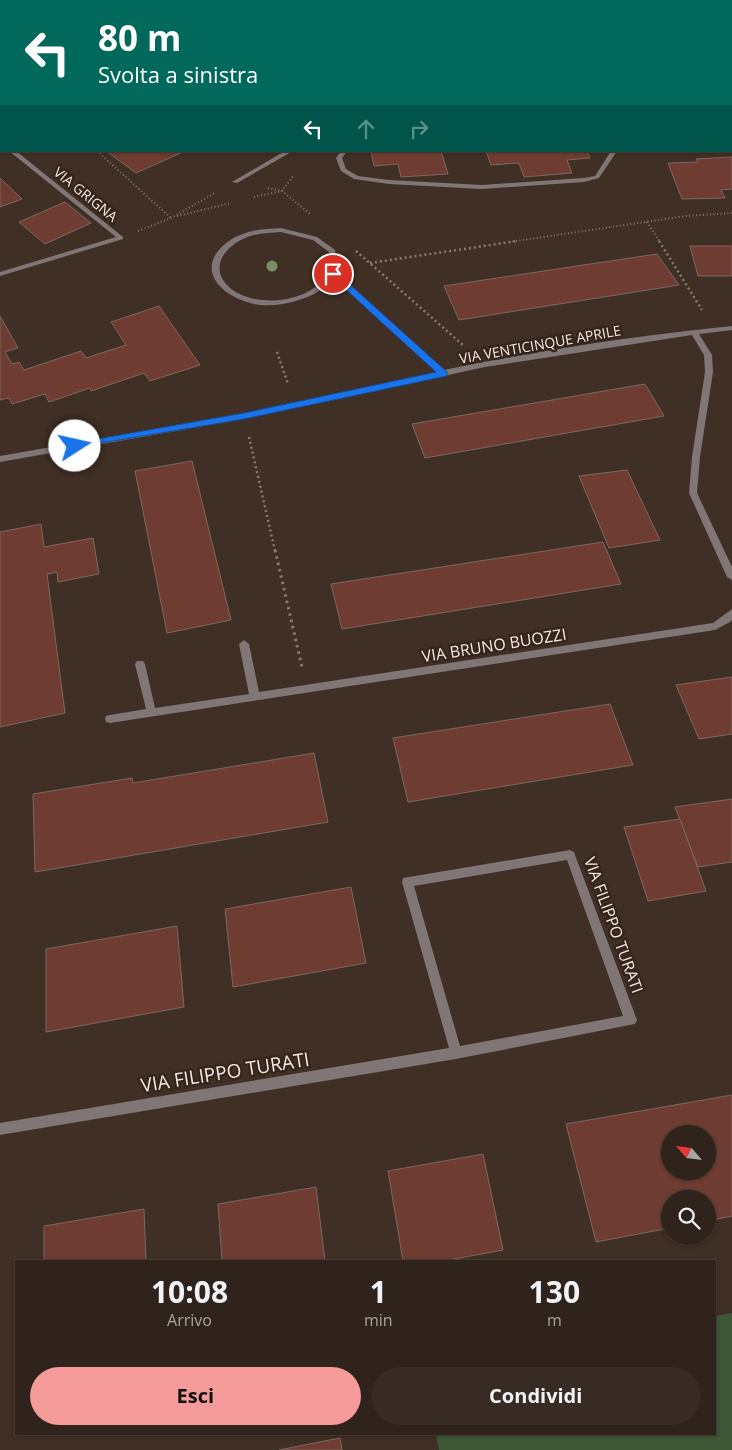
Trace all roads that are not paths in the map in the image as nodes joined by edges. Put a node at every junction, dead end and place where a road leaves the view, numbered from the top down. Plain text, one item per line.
1 (13, 152) edge
2 (288, 152) edge
3 (343, 152) edge
4 (613, 152) edge
5 (235, 182) road end
6 (0, 274) edge
7 (333, 274) junction
8 (732, 328) edge
9 (694, 333) junction
10 (443, 374) junction
11 (0, 459) edge
12 (732, 578) edge
13 (732, 613) edge
14 (244, 644) dead end
15 (140, 664) dead end
16 (255, 697) junction
17 (151, 711) junction
18 (110, 719) dead end
19 (456, 1053) junction
20 (0, 1129) edge

1 - 6 street, VIA GRIGNA
2 - 5 street
3 - 4 street
7 - 7 street
7 - 10 street
8 - 9 street, VIA VENTICINQUE APRILE
9 - 10 street, VIA VENTICINQUE APRILE
9 - 12 street
10 - 11 street, VIA VENTICINQUE APRILE
13 - 16 street, VIA BRUNO BUOZZI
14 - 16 street
15 - 17 street
16 - 17 street, VIA BRUNO BUOZZI
17 - 18 street, VIA BRUNO BUOZZI
19 - 19 street, VIA FILIPPO TURATI
19 - 20 street, VIA FILIPPO TURATI

